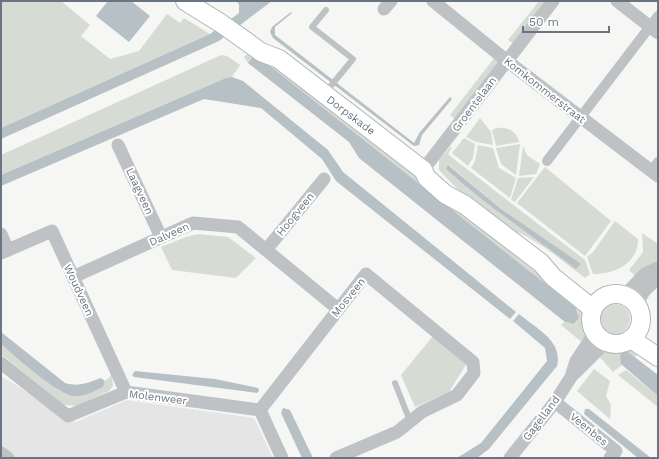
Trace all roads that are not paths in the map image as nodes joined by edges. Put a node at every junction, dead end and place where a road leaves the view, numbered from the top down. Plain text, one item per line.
1 (185, 1) edge
2 (201, 1) edge
3 (433, 1) edge
4 (553, 1) edge
5 (617, 1) edge
6 (326, 10) dead end
7 (231, 24) junction
8 (655, 25) edge
9 (507, 61) junction
10 (328, 91) junction
11 (581, 118) junction
12 (118, 145) dead end
13 (547, 161) dead end
14 (423, 170) junction
15 (656, 170) edge
16 (324, 179) dead end
17 (1, 234) edge
18 (161, 237) junction
19 (266, 250) junction
20 (5, 251) edge
21 (658, 268) edge
22 (73, 277) junction
23 (658, 278) edge
24 (630, 300) junction
25 (597, 304) junction
26 (338, 309) junction
27 (635, 333) junction
28 (600, 337) junction
29 (658, 348) edge
30 (658, 357) edge
31 (1, 363) edge
32 (395, 383) dead end
33 (126, 392) junction
34 (555, 402) junction
35 (260, 410) junction
36 (410, 422) junction
37 (1, 452) edge
38 (512, 457) edge
39 (8, 458) edge
40 (282, 458) edge
41 (336, 458) edge
42 (610, 458) edge

1 - 7 main road, Dorpskade
2 - 7 main road, Dorpskade
3 - 9 street, Komkommerstraat
4 - 9 street, Groentelaan
5 - 8 street
6 - 10 lane
7 - 10 main road, Dorpskade
8 - 11 street
9 - 11 street, Komkommerstraat
9 - 14 street, Groentelaan
10 - 14 main road, Dorpskade
11 - 13 street
11 - 15 street, Komkommerstraat
12 - 18 street, Laagveen
14 - 25 main road, Dorpskade
16 - 19 street, Hoogveen
17 - 20 street, Woudveen
18 - 19 street, Dalveen
18 - 22 street, Dalveen
19 - 26 street, Dalveen
20 - 22 street, Woudveen
21 - 24 street
22 - 33 street, Woudveen
23 - 24 street
24 - 25 main road
24 - 27 main road
25 - 28 main road
26 - 35 street, Mosveen
26 - 36 street, Mosveen
27 - 28 main road
27 - 29 main road
27 - 30 main road
28 - 34 street, Gagelland
31 - 33 street, Molenweer
32 - 36 lane
33 - 35 street, Molenweer
34 - 38 street, Gagelland
34 - 42 street, Veenbes
35 - 40 street
36 - 41 street
37 - 39 street

